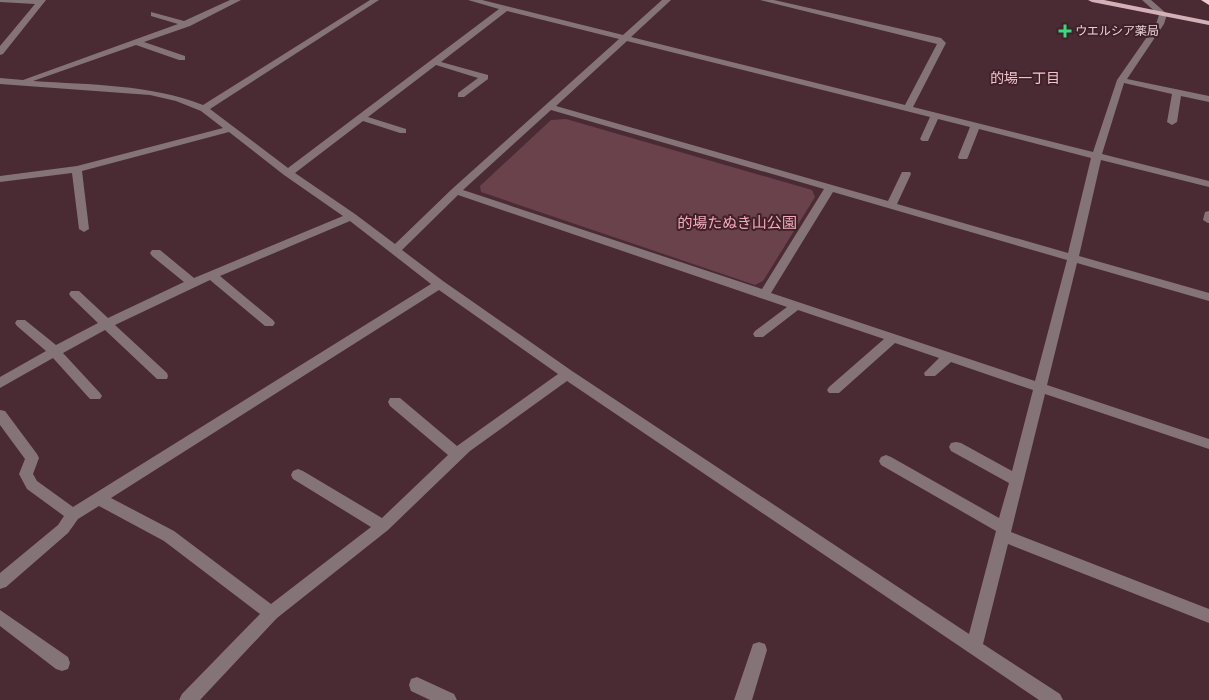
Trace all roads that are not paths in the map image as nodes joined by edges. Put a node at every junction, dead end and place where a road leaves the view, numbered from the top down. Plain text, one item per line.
1 (0, 0) edge
2 (237, 0) edge
3 (375, 0) edge
4 (472, 0) edge
5 (666, 0) edge
6 (764, 0) edge
7 (1092, 0) edge
8 (1146, 0) edge
9 (41, 1) edge
10 (506, 8) junction
11 (154, 14) dead end
12 (1163, 14) junction
13 (1209, 23) edge
14 (187, 24) junction
15 (624, 38) junction
16 (137, 43) junction
17 (0, 52) edge
18 (182, 58) dead end
19 (433, 62) junction
20 (1121, 80) junction
21 (0, 81) edge
22 (20, 82) junction
23 (1177, 92) junction
24 (461, 95) dead end
25 (1209, 99) edge
26 (550, 107) junction
27 (204, 109) junction
28 (907, 110) junction
29 (935, 116) junction
30 (360, 118) junction
31 (1172, 122) dead end
32 (975, 126) junction
33 (231, 130) junction
34 (403, 131) dead end
35 (925, 139) dead end
36 (1097, 155) junction
37 (963, 157) dead end
38 (77, 170) junction
39 (288, 173) junction
40 (906, 174) dead end
41 (0, 179) edge
42 (1209, 184) edge
43 (830, 188) junction
44 (456, 191) junction
45 (890, 206) junction
46 (351, 216) junction
47 (84, 229) dead end
48 (395, 250) junction
49 (156, 252) dead end
50 (1073, 258) junction
51 (211, 275) junction
52 (192, 283) junction
53 (439, 284) junction
54 (76, 294) dead end
55 (764, 295) junction
56 (1209, 297) edge
57 (796, 306) junction
58 (21, 323) dead end
59 (270, 323) dead end
60 (106, 324) junction
61 (759, 334) dead end
62 (894, 338) junction
63 (54, 351) junction
64 (948, 357) junction
65 (930, 373) dead end
66 (567, 374) junction
67 (162, 376) dead end
68 (0, 383) edge
69 (1040, 388) junction
70 (834, 390) dead end
71 (95, 396) dead end
72 (395, 402) dead end
73 (0, 415) edge
74 (1209, 444) edge
75 (956, 446) dead end
76 (458, 455) junction
77 (886, 461) dead end
78 (298, 475) dead end
79 (1016, 480) junction
80 (99, 499) junction
81 (73, 515) junction
82 (383, 526) junction
83 (1002, 532) junction
84 (0, 582) edge
85 (271, 613) junction
86 (1209, 616) edge
87 (0, 617) edge
88 (974, 647) junction
89 (760, 650) dead end
90 (62, 663) dead end
91 (417, 686) dead end
92 (188, 700) edge
93 (448, 700) edge
94 (743, 700) edge
95 (1054, 700) edge

1 - 9 street
2 - 14 street
3 - 27 street
4 - 10 street
5 - 15 street
6 - 28 street
7 - 12 main road
8 - 12 street
9 - 17 street
10 - 15 street
10 - 19 street
11 - 14 street
12 - 13 main road
12 - 20 street
14 - 16 street
15 - 26 street
15 - 28 street
16 - 18 street
16 - 22 street
19 - 24 street
19 - 30 street
20 - 23 street
20 - 36 street
21 - 22 street
22 - 27 street
23 - 25 street
23 - 31 street
26 - 43 street
26 - 44 street
27 - 33 street
28 - 29 street
29 - 32 street
29 - 35 street
30 - 34 street
30 - 39 street
32 - 36 street
32 - 37 street
33 - 38 street
33 - 39 street
36 - 42 street
36 - 50 street
38 - 41 street
38 - 47 street
39 - 46 street
40 - 45 street
43 - 45 street
43 - 55 street
44 - 48 street
44 - 55 street
45 - 50 street
46 - 48 street
46 - 51 street
48 - 53 street
49 - 52 street
50 - 56 street
50 - 69 street
51 - 52 street
51 - 59 street
52 - 60 street
53 - 66 street
53 - 80 street
54 - 60 street
55 - 57 street
57 - 61 street
57 - 62 street
58 - 63 street
60 - 63 street
60 - 67 street
62 - 64 street
62 - 70 street
63 - 68 street
63 - 71 street
64 - 65 street
64 - 69 street
66 - 76 street
66 - 88 street
69 - 74 street
69 - 79 street
72 - 76 street
73 - 81 street
75 - 79 street
76 - 82 street
77 - 83 street
78 - 82 street
79 - 83 street
80 - 81 street
80 - 85 street
81 - 84 street
82 - 85 street
83 - 86 street
83 - 88 street
85 - 92 street
87 - 90 street
88 - 95 street
89 - 94 street
91 - 93 street

